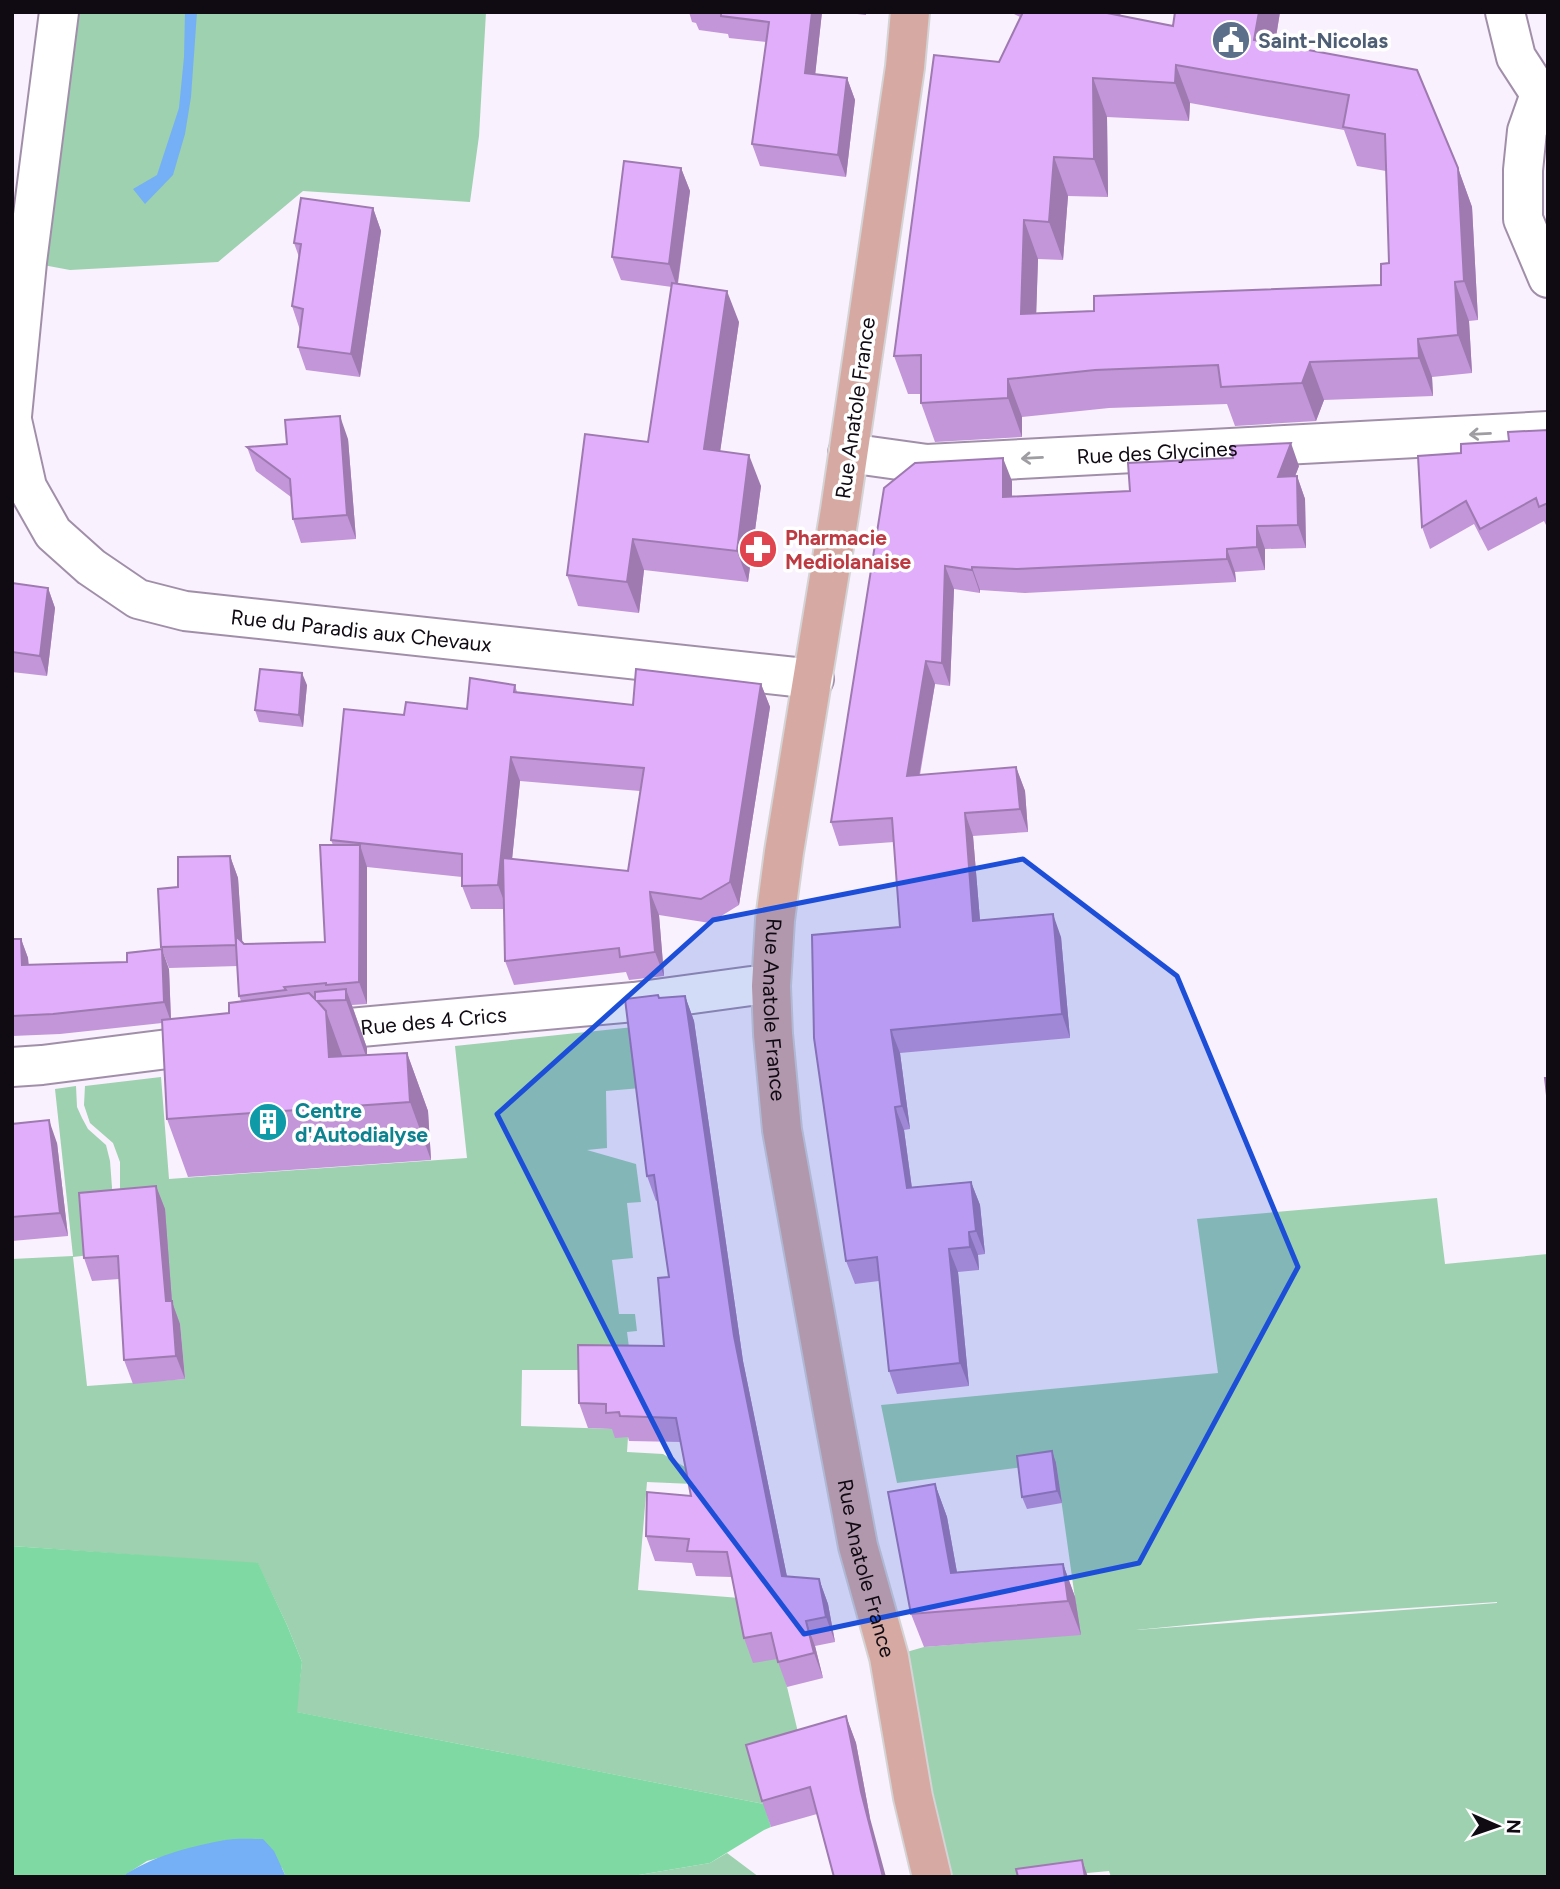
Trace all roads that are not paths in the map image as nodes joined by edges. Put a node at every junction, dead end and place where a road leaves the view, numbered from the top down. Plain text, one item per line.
1 (59, 12) edge
2 (910, 12) edge
3 (1506, 12) edge
4 (1544, 94) edge
5 (1548, 278) edge
6 (12, 418) edge
7 (1548, 431) edge
8 (848, 453) junction
9 (814, 679) junction
10 (771, 986) junction
11 (12, 1067) edge
12 (932, 1877) edge

1 - 6 street, Rue du Paradis aux Chevaux
2 - 8 main road, Rue Anatole France
3 - 4 street
4 - 5 street
6 - 9 street, Rue du Paradis aux Chevaux
7 -> 8 street, Rue des Glycines
8 - 9 main road, Rue Anatole France
9 - 10 main road, Rue Anatole France
10 - 11 street, Rue des 4 Crics
10 - 12 main road, Rue Anatole France

